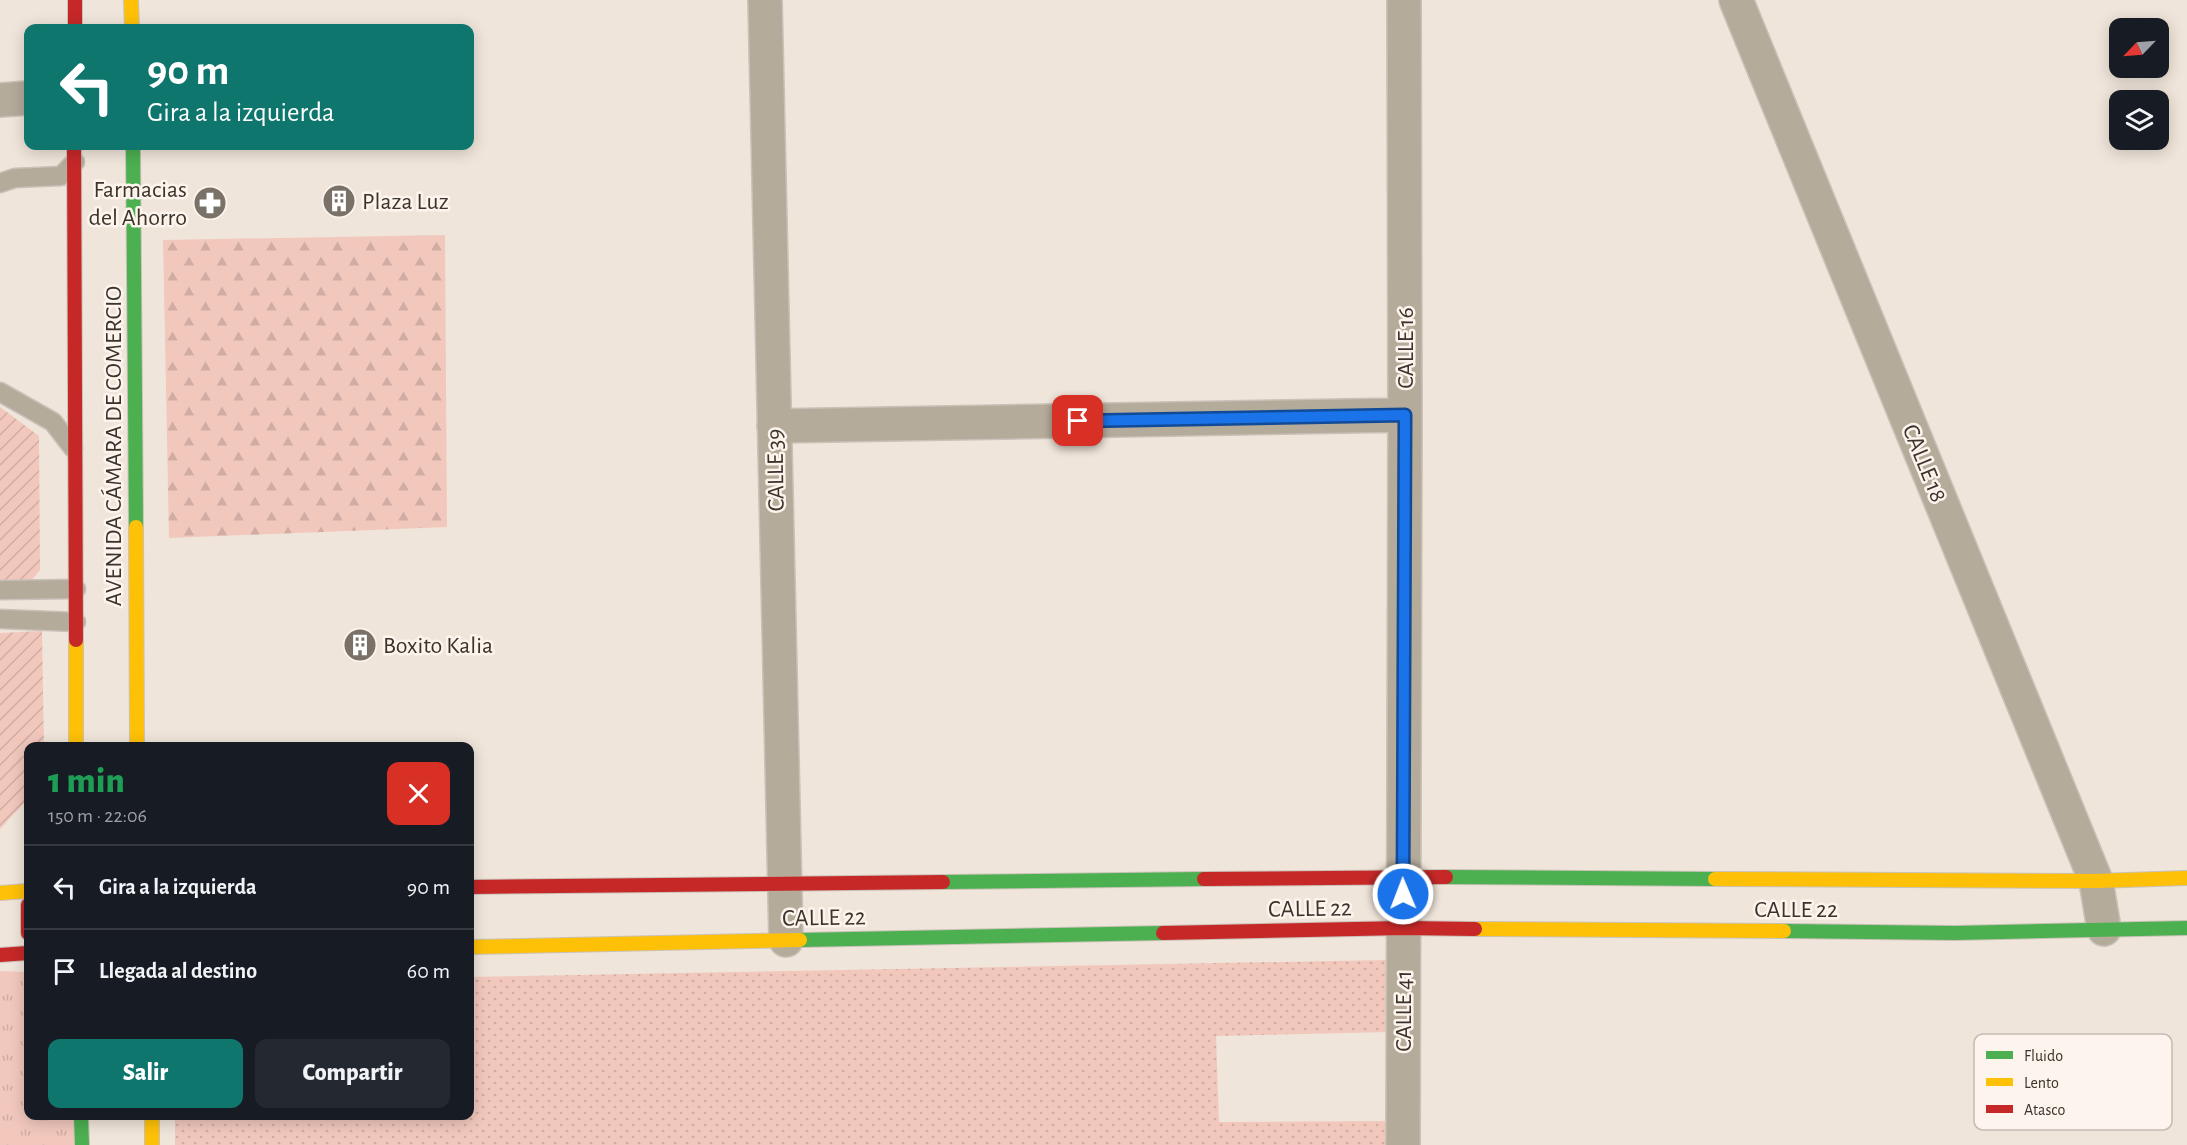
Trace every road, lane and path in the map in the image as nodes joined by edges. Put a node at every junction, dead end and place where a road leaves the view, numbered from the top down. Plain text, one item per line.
1 (75, 0) edge
2 (131, 0) edge
3 (765, 0) edge
4 (1404, 0) edge
5 (1736, 0) edge
6 (75, 24) edge
7 (132, 24) edge
8 (24, 98) edge
9 (0, 100) edge
10 (133, 150) edge
11 (74, 154) edge
12 (0, 183) edge
13 (0, 392) edge
14 (1405, 415) junction
15 (774, 426) junction
16 (76, 453) junction
17 (76, 589) junction
18 (0, 590) edge
19 (0, 619) edge
20 (76, 622) junction
21 (76, 742) edge
22 (137, 742) edge
23 (1403, 877) junction
24 (2187, 878) edge
25 (2096, 881) junction
26 (784, 884) junction
27 (474, 887) edge
28 (24, 891) edge
29 (0, 893) edge
30 (1404, 928) junction
31 (2187, 928) edge
32 (2104, 929) junction
33 (786, 940) junction
34 (474, 946) edge
35 (24, 953) edge
36 (0, 955) edge
37 (81, 1120) edge
38 (152, 1120) edge
39 (82, 1145) edge
40 (152, 1145) edge
41 (1402, 1145) edge

1 - 6 main road
2 - 7 main road
3 - 15 street, CALLE 39
4 - 14 street, CALLE 16
5 - 25 street, CALLE 18
8 - 9 street
10 - 22 main road, AVENIDA CÁMARA DE COMERCIO
11 - 12 lane
11 - 16 main road, AVENIDA CÁMARA DE COMERCIO
13 - 16 lane
14 - 15 street
14 - 23 street, CALLE 16
15 - 26 street, CALLE 39
16 - 17 main road, AVENIDA CÁMARA DE COMERCIO
17 - 18 lane
17 - 20 main road, AVENIDA CÁMARA DE COMERCIO
19 - 20 lane
20 - 21 main road, AVENIDA CÁMARA DE COMERCIO
23 - 25 main road, CALLE 22
23 - 26 main road, CALLE 22
23 - 30 street, CALLE 41
24 - 25 main road, CALLE 22
25 - 32 street, CALLE 18
26 - 27 main road, CALLE 22
26 - 33 street, CALLE 39
28 - 29 main road
30 - 32 main road, CALLE 22
30 - 33 main road, CALLE 22
30 - 41 street, CALLE 41
31 - 32 main road, CALLE 22
33 - 34 main road, CALLE 22
35 - 36 main road
37 - 39 main road
38 - 40 main road

